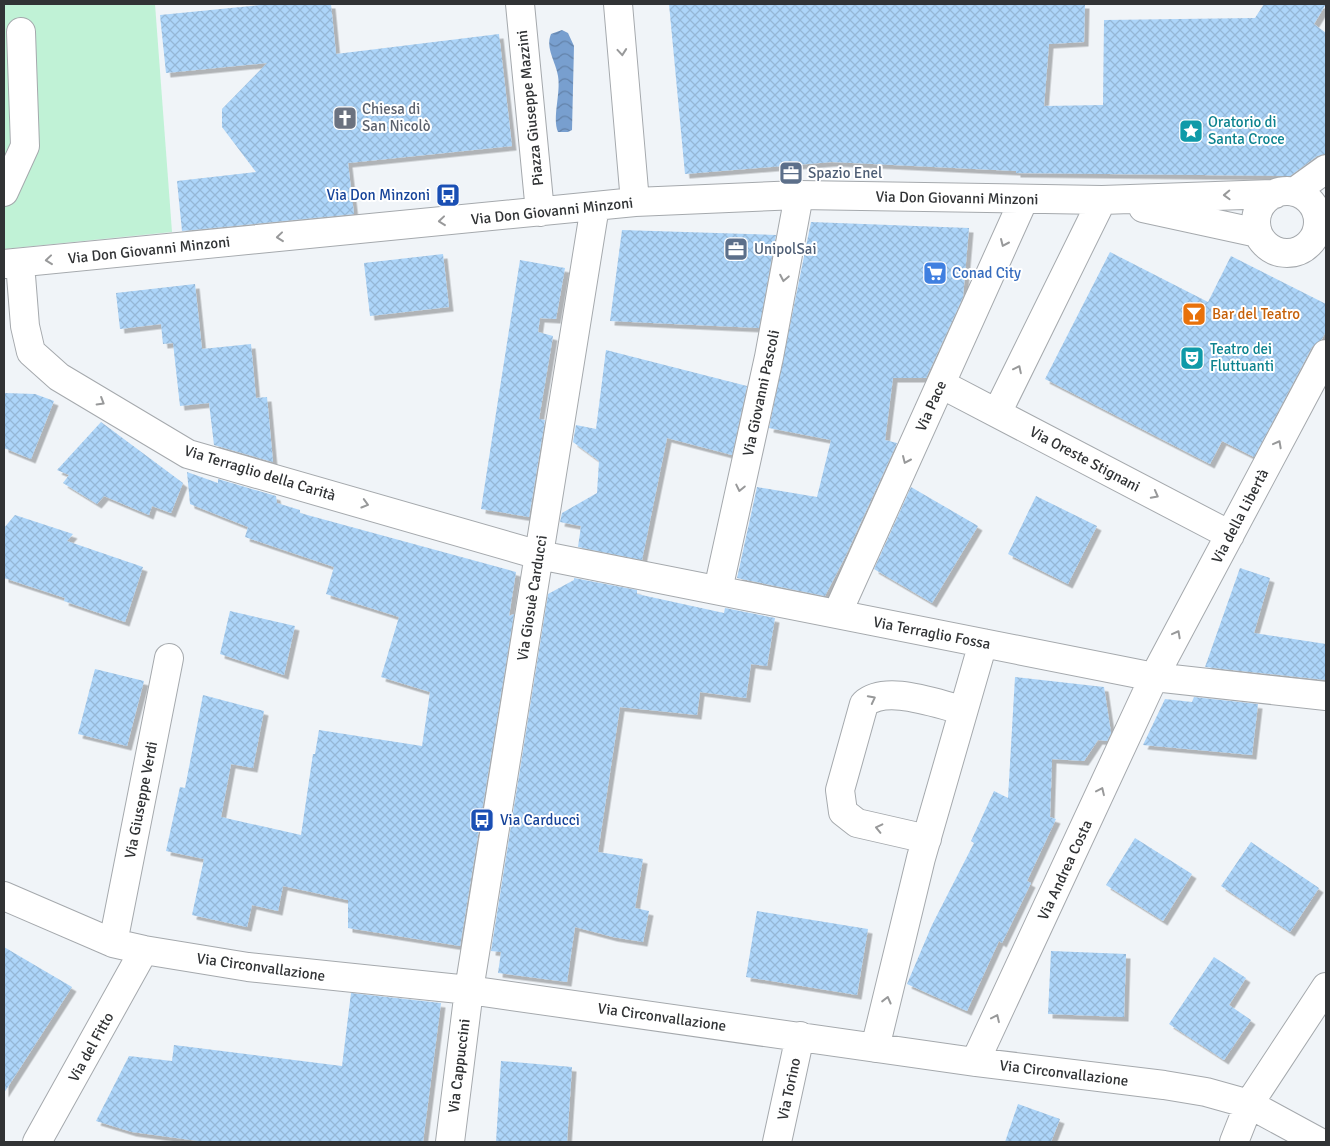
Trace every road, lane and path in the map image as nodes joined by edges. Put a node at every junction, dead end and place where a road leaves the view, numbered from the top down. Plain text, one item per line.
1 (520, 4) edge
2 (618, 4) edge
3 (21, 32) dead end
4 (1326, 169) edge
5 (4, 192) edge
6 (1285, 193) junction
7 (799, 195) junction
8 (1024, 198) junction
9 (1102, 200) junction
10 (635, 202) junction
11 (595, 206) junction
12 (540, 212) junction
13 (1321, 229) edge
14 (1258, 233) junction
15 (12, 263) edge
16 (1326, 354) edge
17 (941, 384) junction
18 (997, 413) junction
19 (1230, 535) junction
20 (540, 555) junction
21 (718, 590) junction
22 (837, 614) junction
23 (983, 643) junction
24 (169, 658) dead end
25 (1154, 677) junction
26 (1326, 696) edge
27 (964, 710) junction
28 (924, 848) junction
29 (4, 896) edge
30 (114, 943) junction
31 (144, 950) junction
32 (1326, 987) edge
33 (469, 990) junction
34 (800, 1036) junction
35 (875, 1048) junction
36 (975, 1062) junction
37 (1249, 1104) junction
38 (37, 1142) edge
39 (450, 1142) edge
40 (777, 1142) edge
41 (1234, 1142) edge
42 (1319, 1142) edge

1 - 12 street, Piazza Giuseppe Mazzini
2 -> 10 street
3 - 5 street
4 - 6 street
6 -> 9 street, Via Don Giovanni Minzoni
6 - 13 street
6 - 14 street
7 - 8 street, Via Don Giovanni Minzoni
7 - 10 street, Via Don Giovanni Minzoni
7 -> 21 street, Via Giovanni Pascoli
8 - 9 street, Via Don Giovanni Minzoni
8 -> 17 street, Via Pace
9 - 14 street, Via Don Giovanni Minzoni
18 -> 9 street
10 - 11 street, Via Don Giovanni Minzoni
11 - 12 street, Via Don Giovanni Minzoni
11 - 20 street, Via Giosuè Carducci
12 -> 15 street, Via Don Giovanni Minzoni
13 - 14 street
15 -> 20 street, Via Terraglio della Carità
19 -> 16 street, Via della Libertà
17 - 18 street, Via Oreste Stignani
17 -> 22 street, Via Pace
18 -> 19 street, Via Oreste Stignani
25 -> 19 street, Via della Libertà
20 - 21 street, Via Terraglio Fossa
20 - 33 street, Via Giosuè Carducci
21 - 22 street, Via Terraglio Fossa
22 - 23 street, Via Terraglio Fossa
23 - 25 street, Via Terraglio Fossa
23 - 27 street
24 - 30 street, Via Giuseppe Verdi
25 - 26 street, Via Terraglio Fossa
36 -> 25 street, Via Andrea Costa
27 - 28 street
28 -> 27 street
35 -> 28 street
29 - 30 street, Via Circonvallazione
30 - 31 street, Via Circonvallazione
31 - 33 street, Via Circonvallazione
31 - 38 street, Via del Fitto
32 - 37 street
33 - 34 street, Via Circonvallazione
33 - 39 street, Via Cappuccini
34 - 35 street, Via Circonvallazione
34 - 40 street, Via Torino
35 - 36 street, Via Circonvallazione
36 - 37 street, Via Circonvallazione
37 - 41 street
37 - 42 street, Via Circonvallazione

